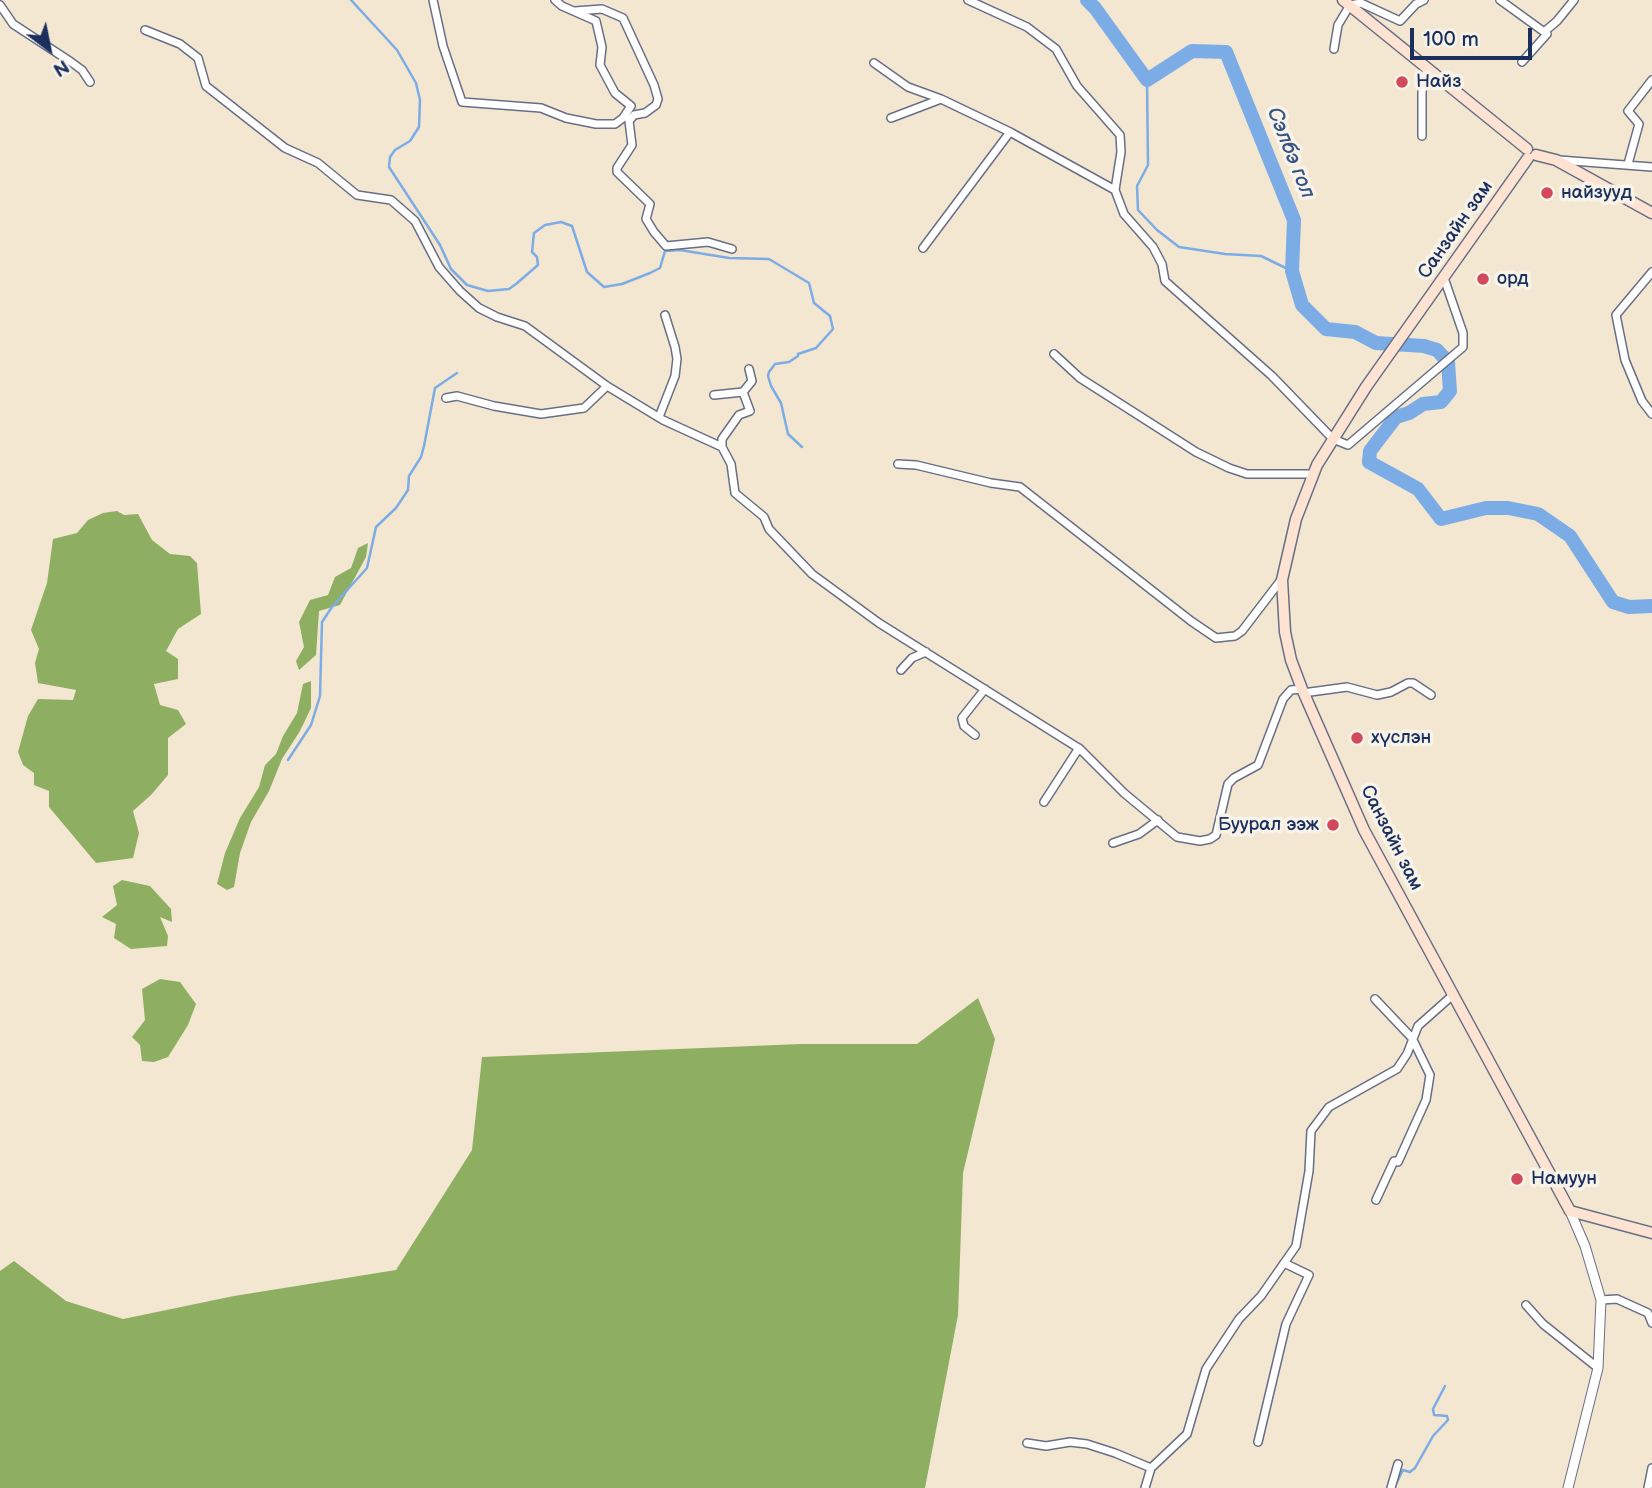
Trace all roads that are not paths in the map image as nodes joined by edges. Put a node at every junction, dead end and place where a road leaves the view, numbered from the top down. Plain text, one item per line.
1 (433, 0) edge
2 (555, 0) edge
3 (968, 0) edge
4 (1574, 0) edge
5 (1418, 1) edge
6 (1505, 1) edge
7 (1346, 3) edge
8 (0, 5) edge
9 (574, 11) junction
10 (145, 30) dead end
11 (1544, 32) junction
12 (1334, 49) dead end
13 (1522, 62) dead end
14 (874, 64) dead end
15 (1427, 68) junction
16 (1652, 80) edge
17 (90, 82) dead end
18 (942, 99) junction
19 (891, 118) dead end
20 (1010, 132) junction
21 (1422, 136) dead end
22 (1530, 154) junction
23 (1556, 160) junction
24 (1628, 164) junction
25 (1652, 167) edge
26 (1115, 190) junction
27 (1652, 213) edge
28 (732, 248) dead end
29 (923, 248) dead end
30 (1652, 272) edge
31 (1444, 278) junction
32 (665, 315) dead end
33 (1054, 354) dead end
34 (749, 369) dead end
35 (607, 386) junction
36 (743, 392) junction
37 (714, 395) dead end
38 (446, 398) dead end
39 (1652, 414) edge
40 (659, 417) junction
41 (1333, 439) junction
42 (722, 447) junction
43 (898, 464) dead end
44 (1313, 474) junction
45 (1282, 580) junction
46 (926, 652) junction
47 (901, 670) dead end
48 (985, 689) junction
49 (1302, 691) junction
50 (1431, 695) dead end
51 (975, 735) dead end
52 (1079, 748) junction
53 (1044, 802) dead end
54 (1158, 820) junction
55 (1113, 843) dead end
56 (1454, 994) junction
57 (1375, 999) dead end
58 (1412, 1038) junction
59 (1376, 1200) dead end
60 (1570, 1211) junction
61 (1652, 1233) edge
62 (1284, 1264) junction
63 (1601, 1300) junction
64 (1526, 1305) dead end
65 (1652, 1323) edge
66 (1598, 1368) junction
67 (1258, 1442) dead end
68 (1027, 1443) dead end
69 (1398, 1464) dead end
70 (1151, 1468) junction
71 (1652, 1468) edge
72 (1145, 1488) edge
73 (1391, 1488) edge
74 (1569, 1488) edge
75 (1648, 1488) edge

1 - 9 street
2 - 9 street
3 - 26 street
4 - 11 street
5 - 7 street
6 - 11 street
7 - 12 street
7 - 15 main road
8 - 17 street
9 - 28 street
10 - 35 street
11 - 13 street
14 - 18 street
15 - 21 street
15 - 22 main road
16 - 24 street
18 - 19 street
18 - 20 street
20 - 26 street
20 - 29 street
22 - 23 main road
22 - 31 main road, Санзайн зам
23 - 24 street
23 - 27 main road
24 - 25 street
26 - 41 street
30 - 39 street
31 - 41 main road, Санзайн зам
31 - 41 street
32 - 40 street
33 - 44 street
34 - 36 street
35 - 38 street
35 - 40 street
36 - 37 street
36 - 42 street
40 - 42 street
41 - 44 main road, Санзайн зам
42 - 46 street
43 - 45 street
44 - 45 main road, Санзайн зам
45 - 49 main road, Санзайн зам
46 - 47 street
46 - 48 street
48 - 51 street
48 - 52 street
49 - 50 street
49 - 54 street
49 - 56 main road, Санзайн зам
52 - 53 street
52 - 54 street
54 - 55 street
56 - 58 street
56 - 60 main road, Санзайн зам
57 - 58 street
58 - 59 street
58 - 62 street
60 - 61 main road
60 - 63 street
62 - 67 street
62 - 70 street
63 - 65 street
63 - 66 street
64 - 66 street
66 - 74 street
68 - 70 street
69 - 73 street
70 - 72 street
71 - 75 street

